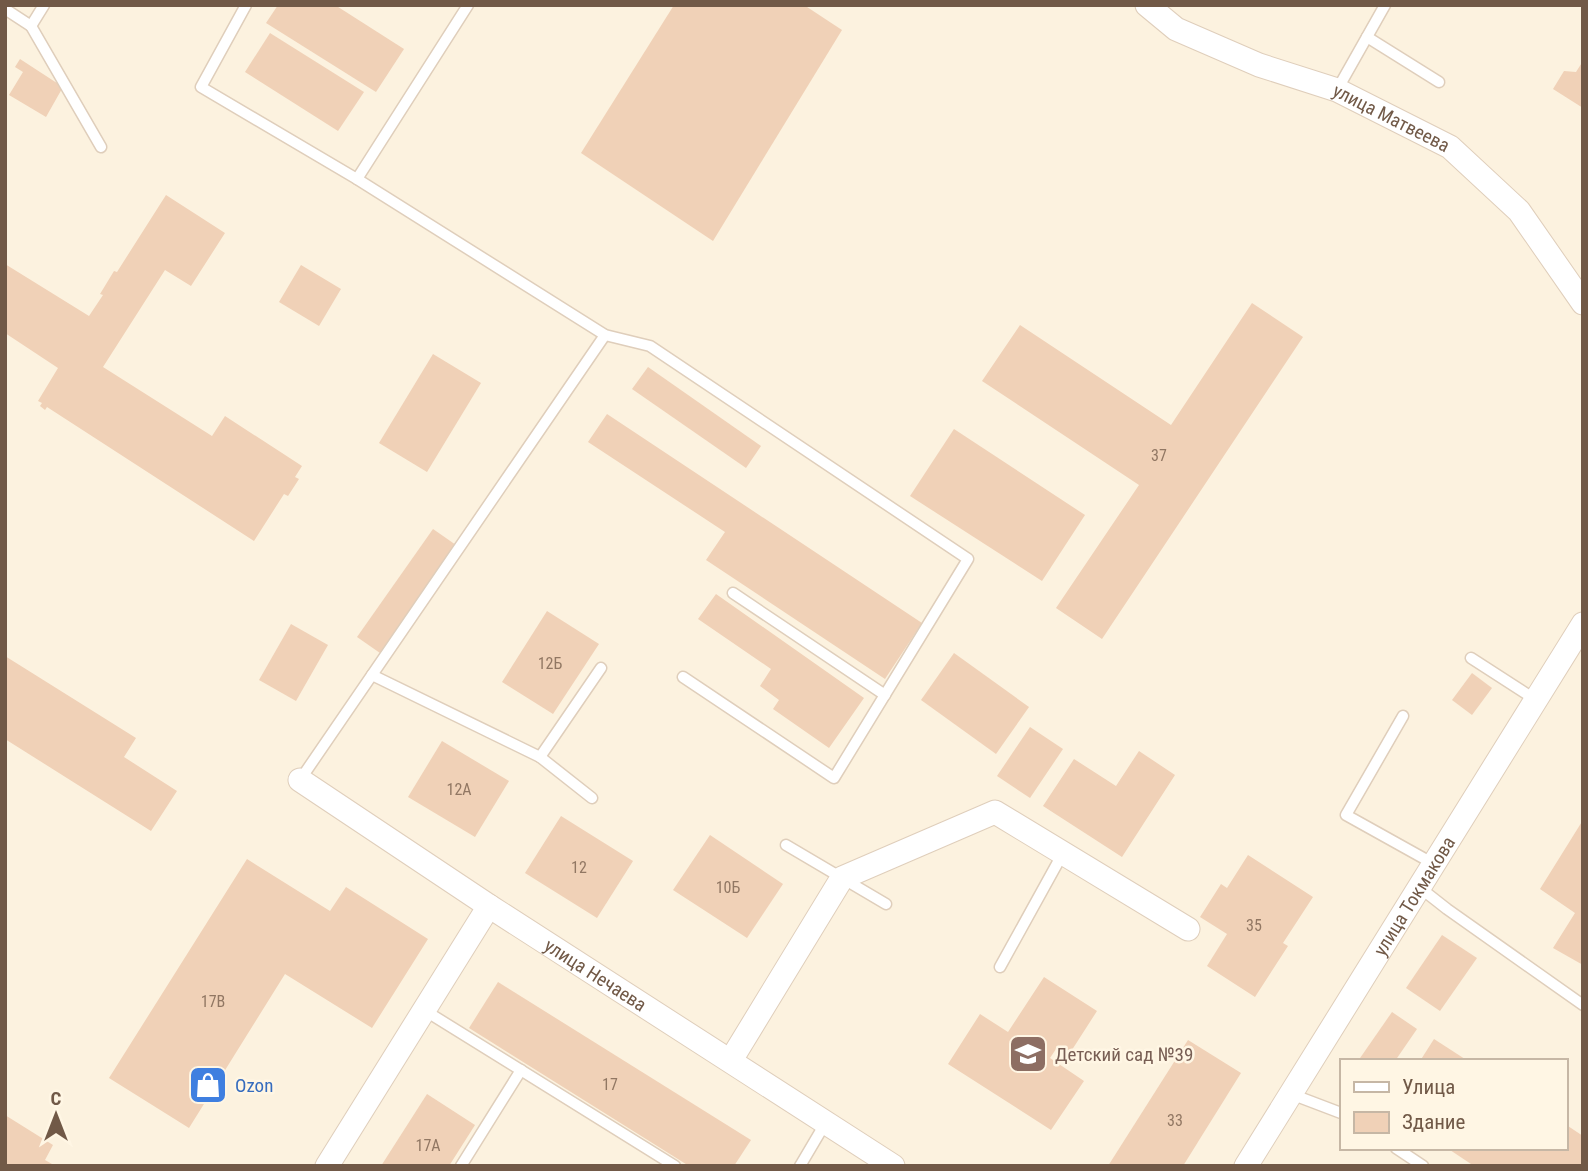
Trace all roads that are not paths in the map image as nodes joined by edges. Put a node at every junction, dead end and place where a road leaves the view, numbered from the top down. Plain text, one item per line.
1 (44, 5) edge
2 (246, 5) edge
3 (468, 5) edge
4 (1147, 5) edge
5 (1385, 5) edge
6 (5, 9) edge
7 (31, 26) junction
8 (1367, 37) junction
9 (1439, 82) dead end
10 (1337, 90) junction
11 (101, 147) dead end
12 (357, 179) junction
13 (1583, 303) edge
14 (605, 335) junction
15 (733, 593) dead end
16 (1583, 625) edge
17 (1471, 658) dead end
18 (601, 667) dead end
19 (372, 675) junction
20 (683, 677) dead end
21 (885, 695) junction
22 (1536, 700) junction
23 (1403, 716) dead end
24 (540, 758) junction
25 (300, 780) joint
26 (592, 798) dead end
27 (786, 845) dead end
28 (1063, 853) junction
29 (1434, 864) junction
30 (842, 878) junction
31 (1419, 887) junction
32 (886, 904) dead end
33 (489, 906) junction
34 (1188, 929) dead end
35 (1000, 967) dead end
36 (1583, 1006) edge
37 (424, 1010) junction
38 (731, 1060) junction
39 (521, 1070) junction
40 (1291, 1094) junction
41 (1340, 1113) edge
42 (827, 1122) junction
43 (1399, 1150) edge
44 (327, 1166) edge
45 (461, 1166) edge
46 (675, 1166) edge
47 (800, 1166) edge
48 (893, 1166) edge
49 (1246, 1166) edge
50 (1423, 1166) edge

1 - 7 lane
2 - 12 lane
3 - 12 lane
4 - 10 street, улица Матвеева
5 - 8 lane
6 - 7 lane
7 - 11 lane
8 - 9 lane
8 - 10 lane
10 - 13 street, улица Матвеева
12 - 14 lane
14 - 19 lane
14 - 21 lane
15 - 21 lane
16 - 22 street, улица Токмакова
17 - 22 lane
18 - 24 lane
19 - 24 lane
19 - 25 lane
20 - 21 lane
22 - 29 street, улица Токмакова
23 - 29 lane
24 - 26 lane
25 - 33 street, улица Нечаева
27 - 30 lane
28 - 30 street
28 - 34 street
28 - 35 lane
29 - 31 street, улица Токмакова
30 - 32 lane
30 - 38 street
31 - 36 lane
31 - 40 street, улица Токмакова
33 - 37 street
33 - 38 street, улица Нечаева
37 - 39 lane
37 - 44 street
38 - 42 street, улица Нечаева
39 - 45 lane
39 - 46 lane
40 - 41 lane
40 - 49 street, улица Токмакова
42 - 47 lane
42 - 48 street, улица Нечаева
43 - 50 lane

